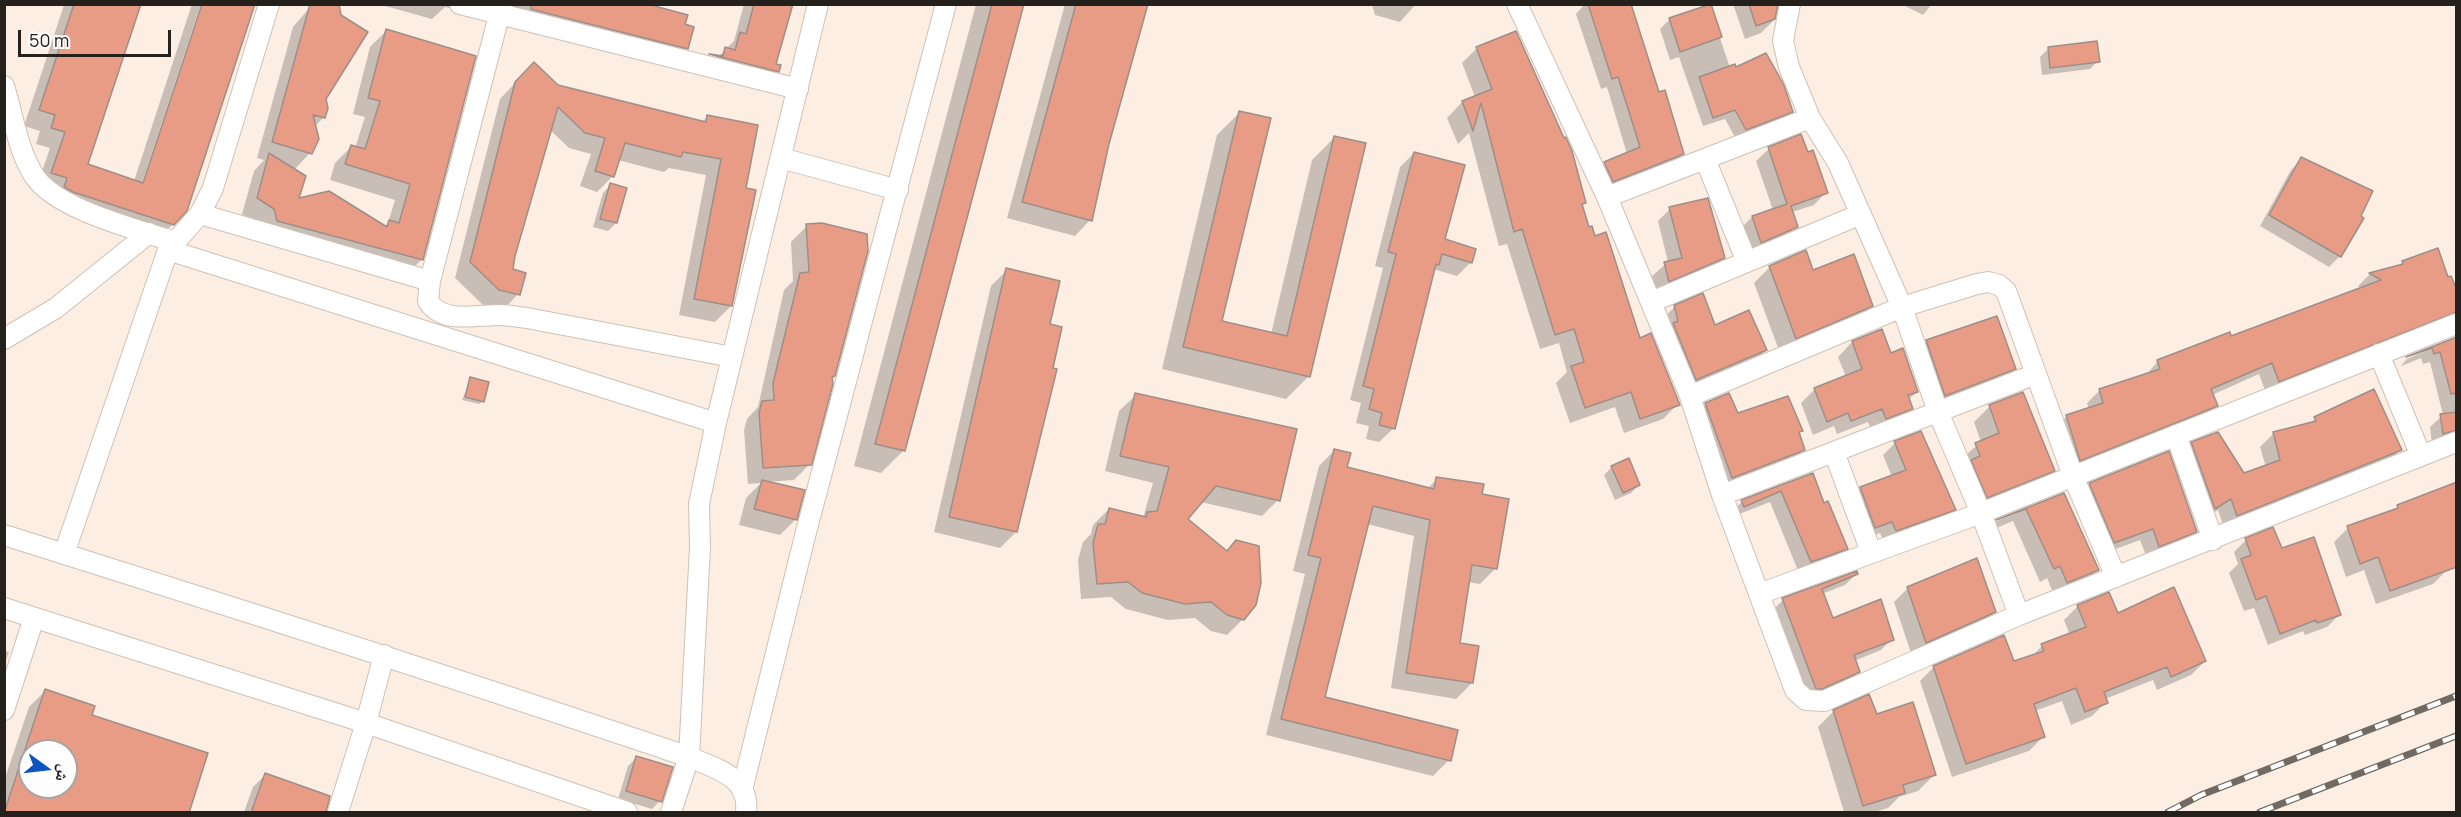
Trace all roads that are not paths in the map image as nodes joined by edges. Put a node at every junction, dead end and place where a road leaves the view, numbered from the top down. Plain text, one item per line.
1 (269, 4) edge
2 (460, 4) edge
3 (818, 4) edge
4 (946, 4) edge
5 (1516, 4) edge
6 (1790, 4) edge
7 (501, 9) edge
8 (4, 86) edge
9 (798, 89) junction
10 (1810, 118) junction
11 (781, 158) junction
12 (1705, 159) junction
13 (898, 190) junction
14 (1607, 197) junction
15 (200, 214) junction
16 (1861, 214) junction
17 (149, 233) junction
18 (171, 246) junction
19 (1747, 262) junction
20 (430, 280) junction
21 (1651, 302) junction
22 (1902, 307) junction
23 (2457, 324) edge
24 (4, 339) edge
25 (2379, 354) junction
26 (732, 357) junction
27 (2036, 374) junction
28 (1690, 396) junction
29 (1938, 412) junction
30 (716, 423) junction
31 (2176, 435) junction
32 (2457, 442) edge
33 (1834, 452) junction
34 (2421, 456) junction
35 (2073, 476) junction
36 (1722, 495) junction
37 (1981, 513) junction
38 (4, 535) edge
39 (2213, 540) junction
40 (1871, 552) junction
41 (64, 554) junction
42 (2116, 577) junction
43 (1759, 594) junction
44 (4, 609) edge
45 (2019, 615) junction
46 (34, 618) junction
47 (384, 655) junction
48 (4, 710) edge
49 (366, 723) junction
50 (689, 757) junction
51 (743, 786) junction
52 (338, 813) edge
53 (627, 813) edge
54 (671, 813) edge
55 (746, 813) edge

1 - 15 street
2 - 7 street
3 - 9 street
4 - 13 street
5 - 14 street
6 - 10 street
7 - 9 street
7 - 20 street
8 - 17 street
9 - 11 street
10 - 12 street
10 - 16 street
11 - 13 street
11 - 26 street
12 - 14 street
12 - 19 street
13 - 51 street
14 - 21 street
15 - 18 street
15 - 20 street
16 - 19 street
16 - 22 street
17 - 18 street
17 - 24 street
18 - 30 street
18 - 41 street
19 - 21 street
20 - 26 street
21 - 28 street
22 - 27 street
22 - 28 street
22 - 29 street
23 - 25 street
25 - 31 street
25 - 34 street
26 - 30 street
27 - 29 street
27 - 35 street
28 - 36 street
29 - 33 street
29 - 37 street
30 - 50 street
31 - 35 street
31 - 39 street
32 - 34 street
33 - 36 street
33 - 40 street
34 - 39 street
35 - 37 street
35 - 42 street
36 - 43 street
37 - 40 street
37 - 45 street
38 - 41 street
39 - 42 street
40 - 43 street
41 - 47 street
42 - 45 street
43 - 45 street
44 - 46 street
46 - 48 street
46 - 49 street
47 - 49 street
47 - 50 street
49 - 52 street
49 - 53 street
50 - 51 street
50 - 54 street
51 - 55 street

